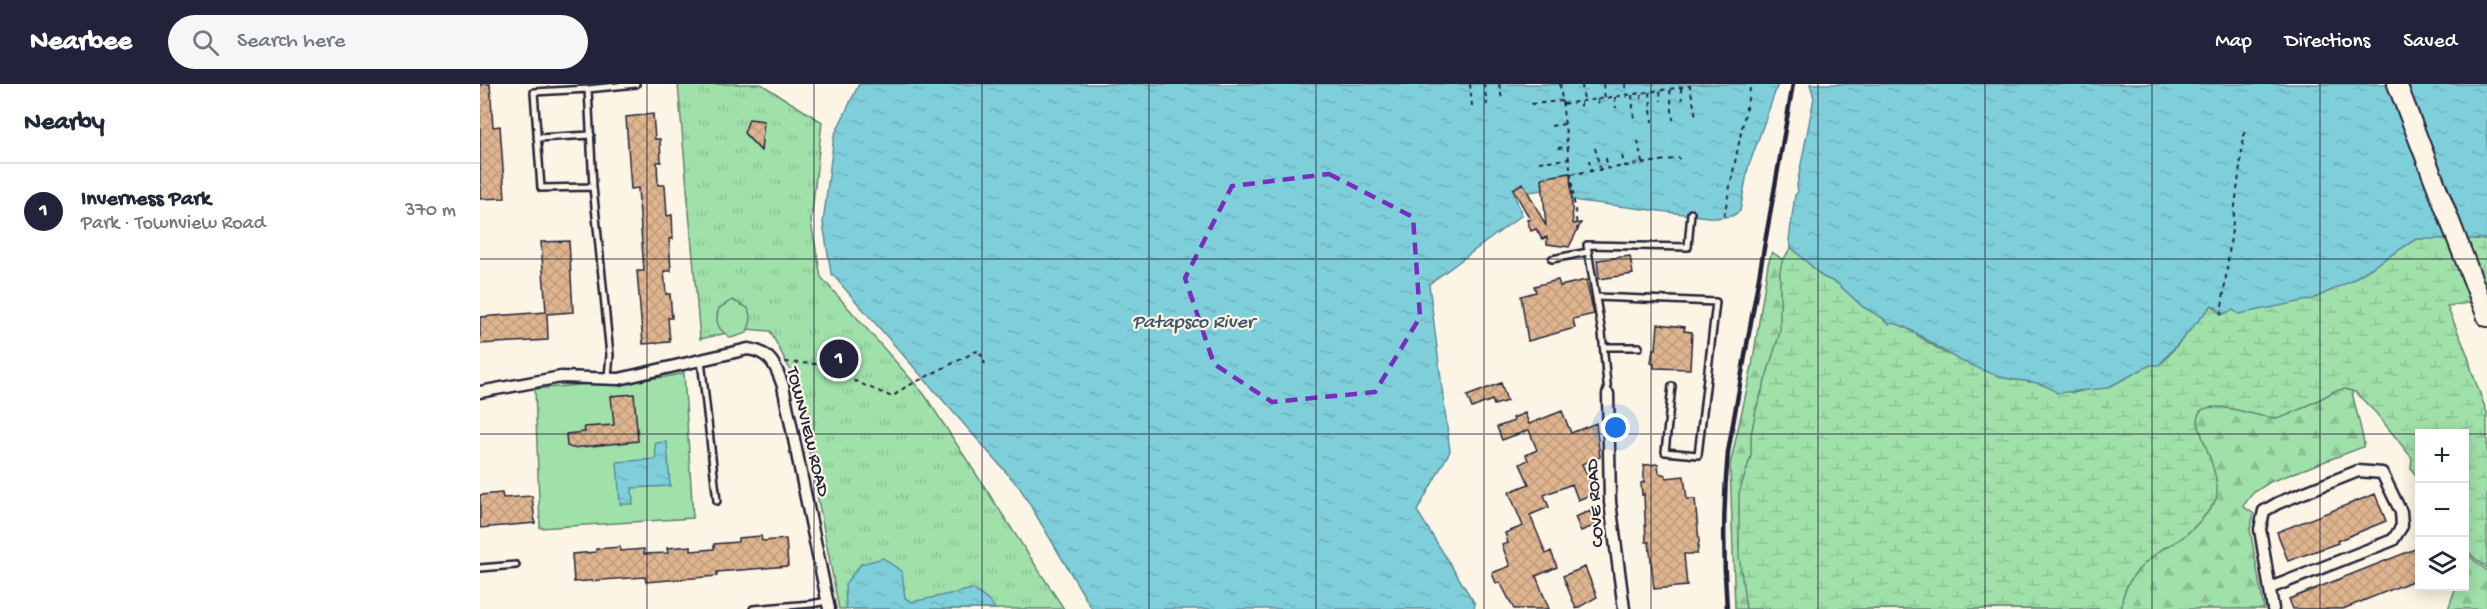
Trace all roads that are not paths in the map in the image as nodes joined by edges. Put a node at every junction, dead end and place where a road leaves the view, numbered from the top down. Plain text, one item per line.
1 (636, 84) edge
2 (2397, 84) edge
3 (588, 89) junction
4 (591, 135) junction
5 (537, 138) junction
6 (593, 187) junction
7 (1691, 213) dead end
8 (1588, 252) junction
9 (1552, 259) dead end
10 (1597, 297) junction
11 (2487, 317) edge
12 (1604, 347) junction
13 (1638, 347) dead end
14 (701, 360) junction
15 (608, 377) junction
16 (1672, 386) dead end
17 (480, 392) edge
18 (1608, 394) joint
19 (717, 501) dead end
20 (516, 565) dead end
21 (480, 568) edge
22 (2270, 588) junction
23 (828, 605) edge
24 (753, 609) edge
25 (1624, 609) edge
26 (2273, 609) edge

1 - 3 lane
2 - 11 main road
3 - 4 lane
3 - 5 lane
4 - 5 lane
4 - 6 lane
5 - 6 lane
6 - 15 lane
7 - 8 lane
8 - 9 lane
8 - 10 lane
10 - 12 lane
10 - 16 lane
12 - 13 lane
12 - 18 lane
14 - 15 street, TOWNVIEW ROAD
14 - 19 lane
14 - 23 street, TOWNVIEW ROAD
15 - 17 street, TOWNVIEW ROAD
18 - 25 street, COVE ROAD
20 - 21 lane
22 - 22 street
22 - 26 street
23 - 24 lane

